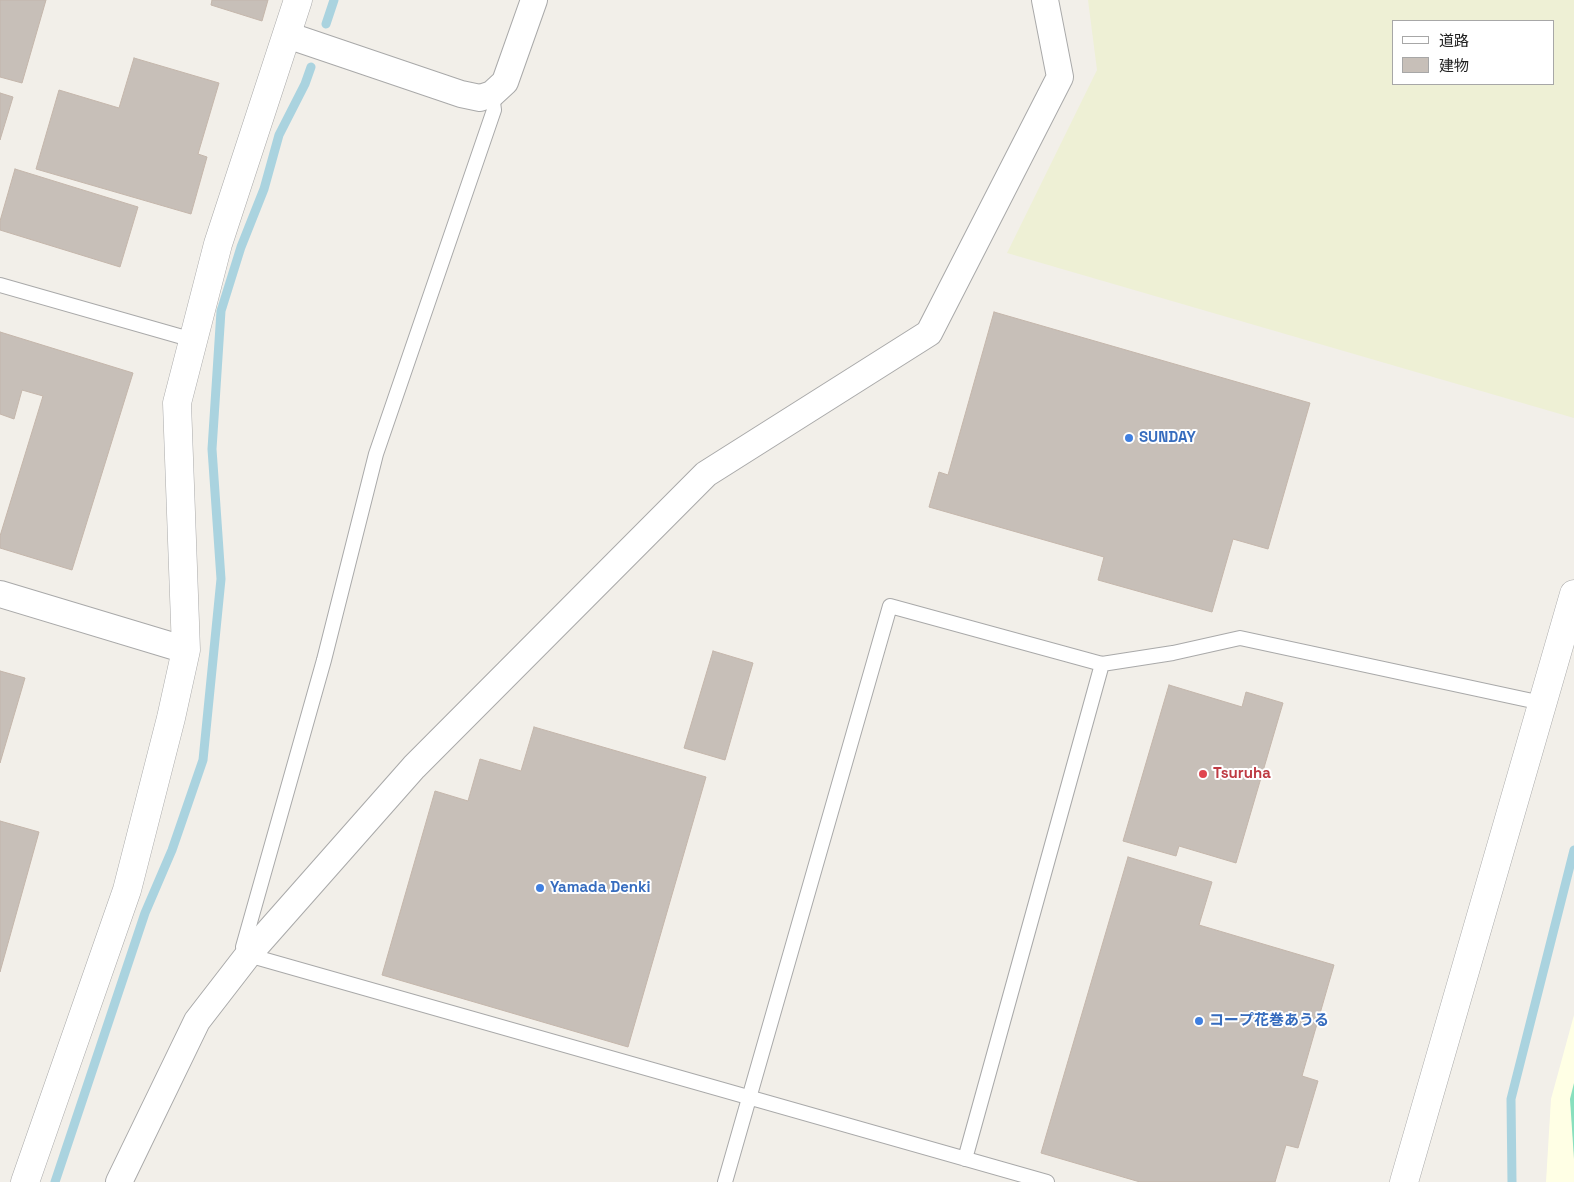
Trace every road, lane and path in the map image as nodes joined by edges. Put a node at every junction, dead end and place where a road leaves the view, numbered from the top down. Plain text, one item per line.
1 (298, 0) edge
2 (534, 0) edge
3 (1045, 0) edge
4 (287, 35) junction
5 (492, 94) junction
6 (0, 285) edge
7 (193, 340) junction
8 (0, 594) edge
9 (1574, 594) edge
10 (186, 650) junction
11 (1102, 664) junction
12 (1542, 704) junction
13 (248, 955) junction
14 (749, 1097) junction
15 (965, 1159) junction
16 (26, 1182) edge
17 (118, 1182) edge
18 (725, 1182) edge
19 (1047, 1182) edge
20 (1404, 1182) edge

1 - 4 street
2 - 5 street
3 - 13 street
4 - 5 street
4 - 7 street
5 - 13 lane
6 - 7 lane
7 - 10 street
8 - 10 street
9 - 12 street
10 - 16 street
11 - 12 lane
11 - 14 lane
11 - 15 lane
12 - 20 street
13 - 14 lane
13 - 17 street
14 - 15 lane
14 - 18 lane
15 - 19 lane

